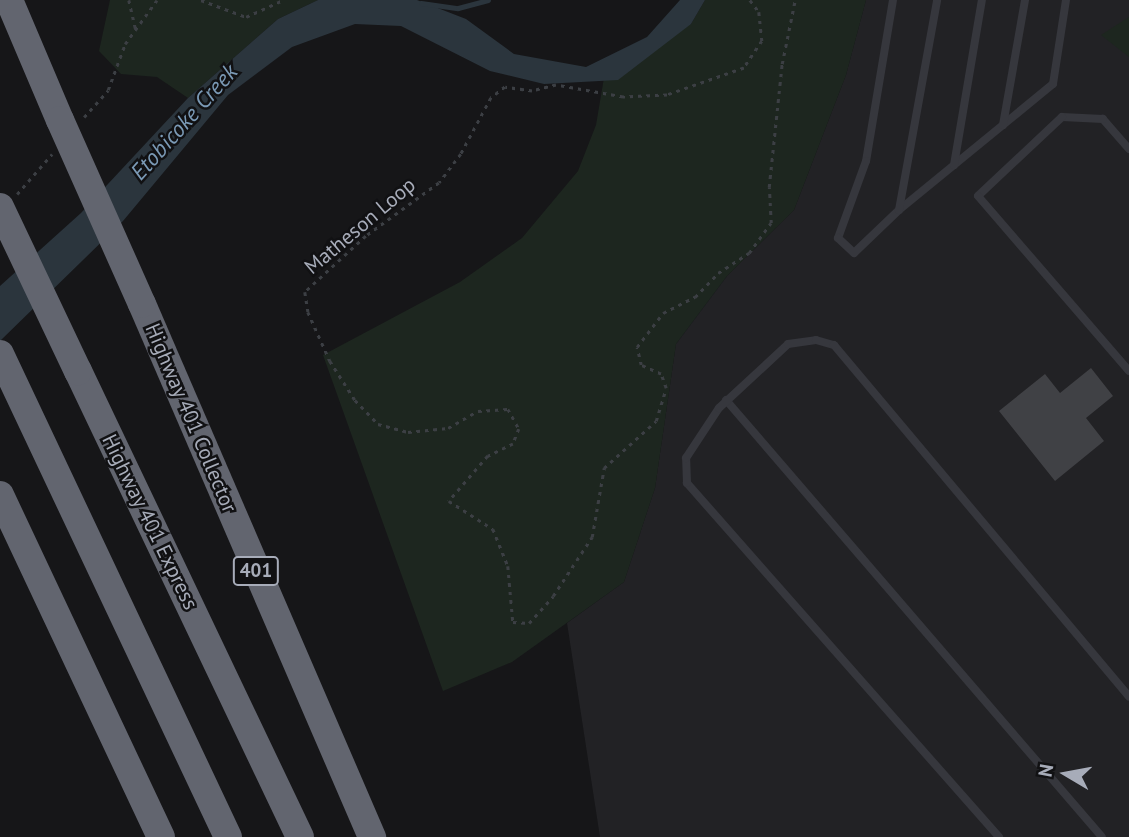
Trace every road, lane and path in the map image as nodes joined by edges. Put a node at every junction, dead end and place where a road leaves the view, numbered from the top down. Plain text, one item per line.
1 (9, 0) edge
2 (129, 0) edge
3 (157, 0) edge
4 (201, 0) edge
5 (283, 0) edge
6 (750, 0) edge
7 (795, 0) edge
8 (893, 0) edge
9 (937, 0) edge
10 (982, 0) edge
11 (1025, 0) edge
12 (1066, 0) edge
13 (136, 30) junction
14 (108, 90) dead end
15 (1003, 125) junction
16 (1129, 149) edge
17 (954, 165) junction
18 (0, 207) edge
19 (899, 210) junction
20 (0, 355) edge
21 (1129, 371) edge
22 (726, 400) junction
23 (0, 495) edge
24 (1129, 697) edge
25 (161, 837) edge
26 (228, 837) edge
27 (300, 837) edge
28 (372, 837) edge
29 (999, 837) edge
30 (1102, 837) edge

1 - 28 highway, Highway 401 Collector / 401, bridge
2 - 13 path
3 - 13 path
4 - 5 path
6 - 7 path, Matheson Loop
8 - 19 lane
9 - 19 lane
10 - 17 lane
11 - 15 lane
12 - 15 lane
13 - 14 path
15 - 17 lane
16 - 21 lane
17 - 19 lane
18 - 27 highway, Highway 401 Express, bridge
20 - 26 highway
22 - 24 lane
22 - 29 lane
22 - 30 lane
23 - 25 highway

